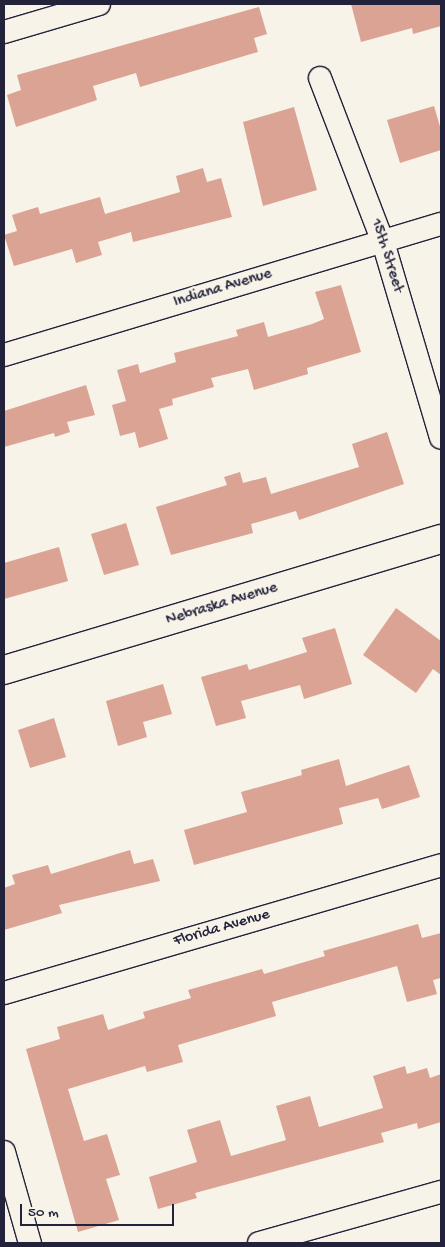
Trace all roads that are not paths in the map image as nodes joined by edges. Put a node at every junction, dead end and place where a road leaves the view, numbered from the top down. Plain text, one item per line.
1 (99, 4) edge
2 (4, 32) edge
3 (320, 78) dead end
4 (441, 224) edge
5 (383, 242) junction
6 (4, 355) edge
7 (441, 438) edge
8 (441, 539) edge
9 (4, 670) edge
10 (441, 865) edge
11 (4, 994) edge
12 (4, 1152) edge
13 (441, 1192) edge
14 (30, 1243) edge
15 (259, 1243) edge

1 - 2 street
3 - 5 street, 15th Street
4 - 5 street, Indiana Avenue
5 - 6 street, Indiana Avenue
5 - 7 street, 15th Street
8 - 9 main road, Nebraska Avenue
10 - 11 street, Florida Avenue
12 - 14 street
13 - 15 street

